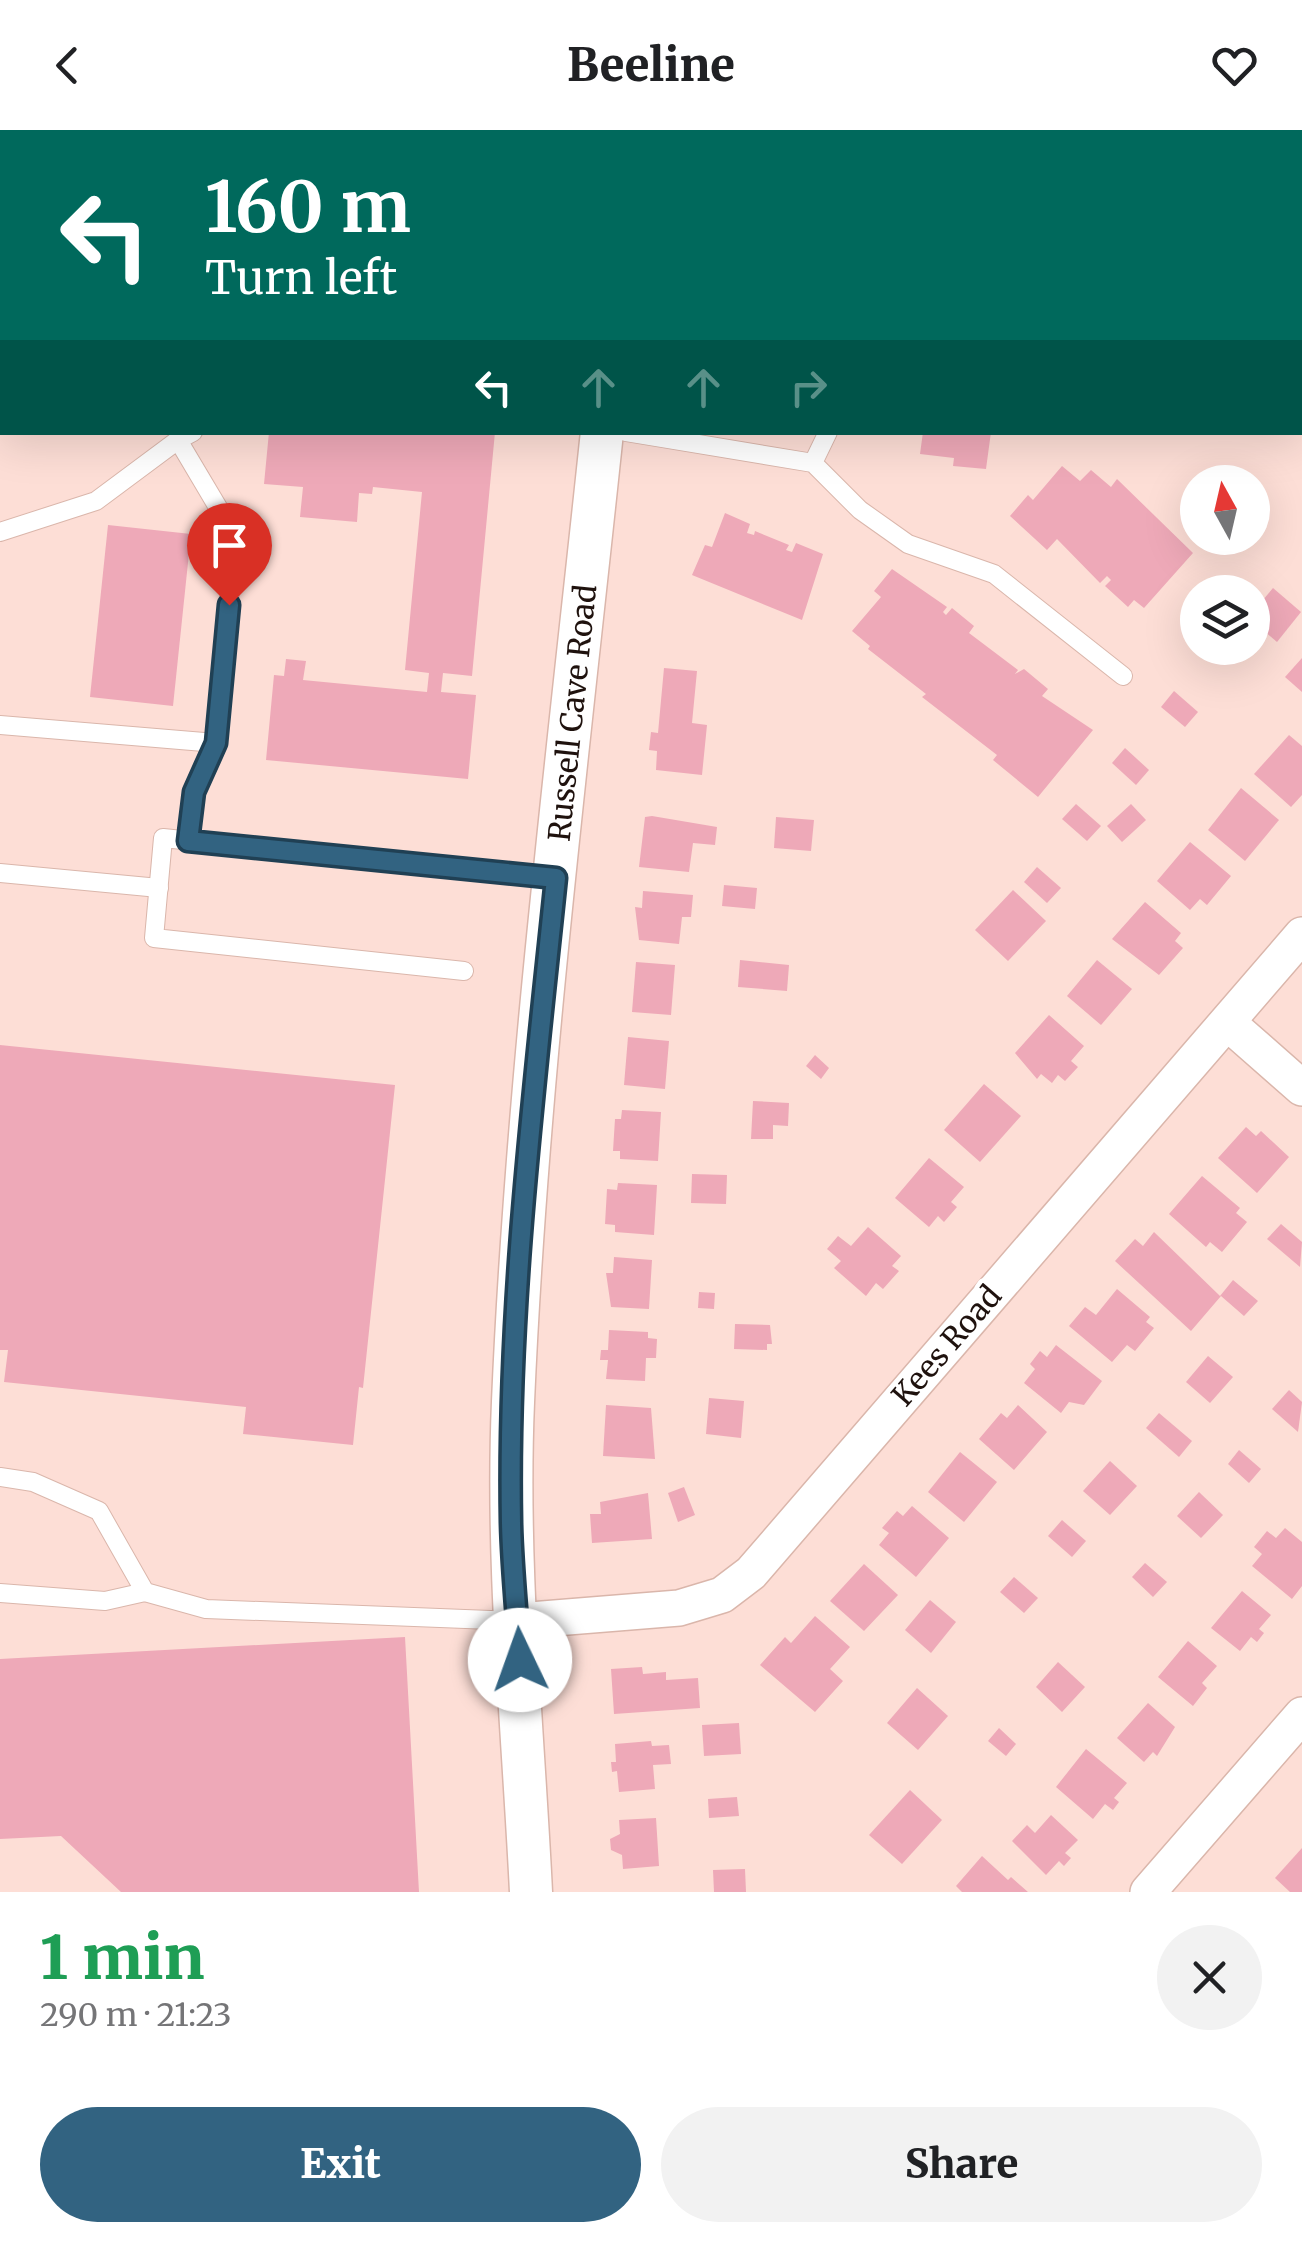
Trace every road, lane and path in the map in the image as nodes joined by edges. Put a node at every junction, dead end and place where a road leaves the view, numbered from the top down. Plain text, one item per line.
1 (602, 435) edge
2 (644, 435) edge
3 (827, 435) edge
4 (185, 436) edge
5 (813, 463) junction
6 (0, 532) edge
7 (1123, 676) dead end
8 (0, 724) edge
9 (216, 743) junction
10 (188, 841) junction
11 (0, 873) edge
12 (556, 878) junction
13 (158, 888) junction
14 (1302, 935) edge
15 (464, 971) dead end
16 (1228, 1023) junction
17 (1302, 1088) edge
18 (0, 1478) edge
19 (145, 1592) junction
20 (0, 1593) edge
21 (518, 1621) junction
22 (1302, 1715) edge
23 (531, 1892) edge
24 (1148, 1892) edge

1 - 12 street, Russell Cave Road
2 - 5 lane
3 - 5 lane
4 - 6 lane
4 - 9 lane
5 - 7 lane
8 - 9 lane
9 - 10 lane
10 - 12 lane
10 - 13 lane
11 - 13 lane
12 - 21 street, Russell Cave Road
13 - 15 lane
14 - 16 street, Kees Road
16 - 17 street
16 - 21 street, Kees Road
18 - 19 lane
19 - 20 lane
19 - 21 lane
21 - 23 street, Russell Cave Road
22 - 24 street

